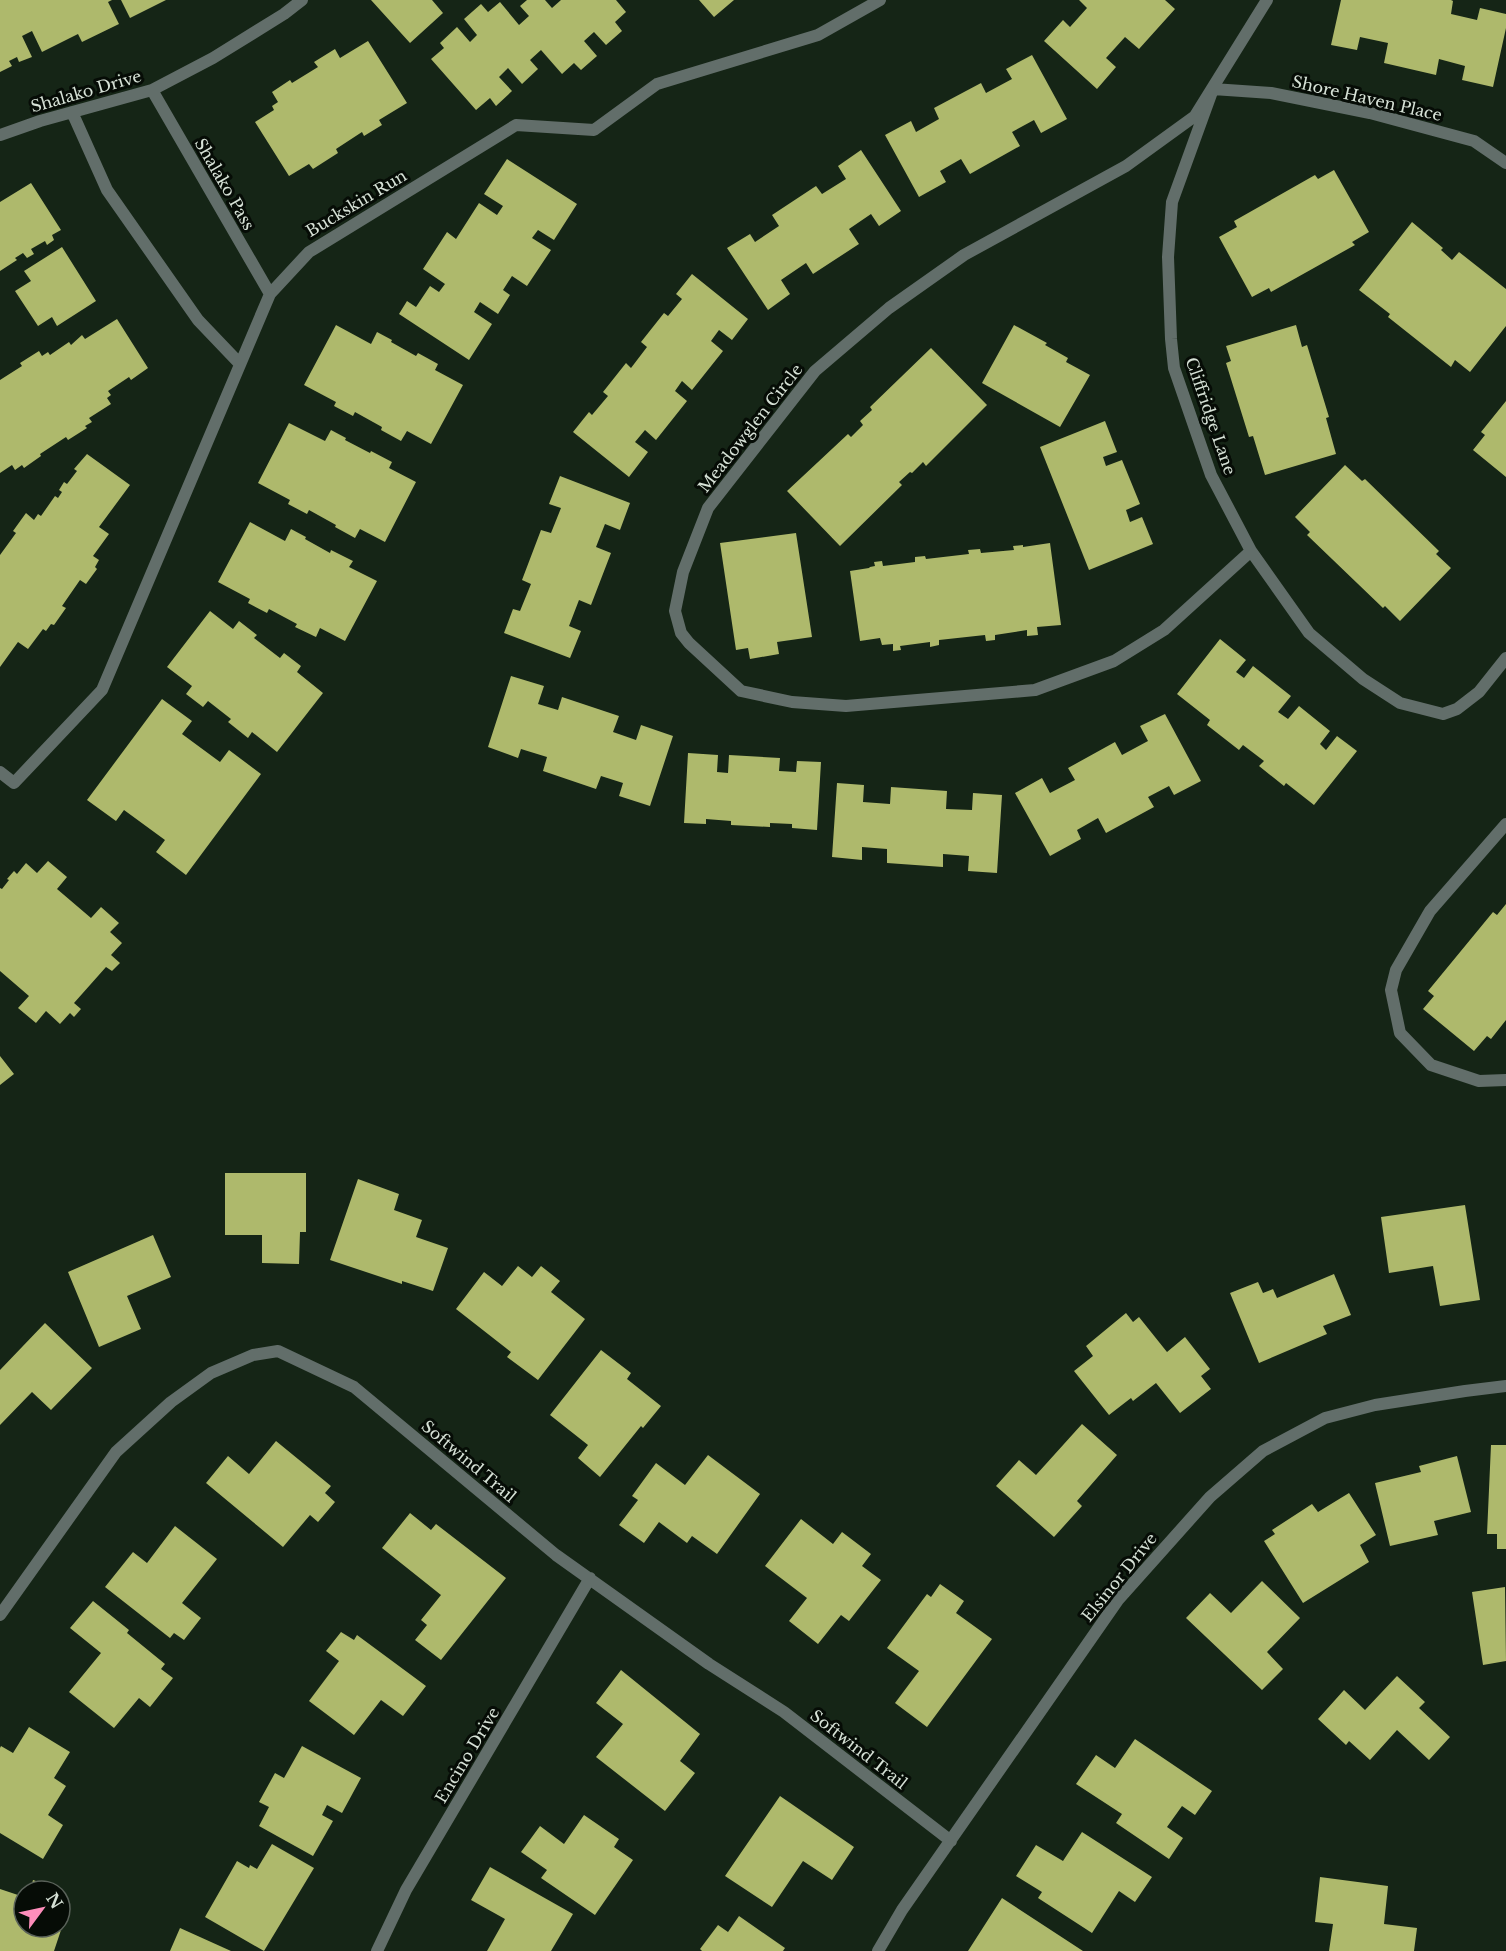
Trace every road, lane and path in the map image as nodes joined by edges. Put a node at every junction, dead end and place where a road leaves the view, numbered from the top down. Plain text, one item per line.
1 (302, 0) edge
2 (880, 0) edge
3 (1267, 0) edge
4 (1213, 89) junction
5 (152, 90) junction
6 (72, 112) junction
7 (0, 135) edge
8 (1506, 163) edge
9 (270, 294) junction
10 (240, 364) junction
11 (1251, 551) junction
12 (1506, 658) edge
13 (0, 772) edge
14 (1506, 824) edge
15 (1506, 1080) edge
16 (1506, 1386) edge
17 (590, 1578) junction
18 (0, 1615) edge
19 (951, 1841) junction
20 (377, 1951) edge
21 (878, 1951) edge

1 - 5 street, Shalako Drive
2 - 9 street, Buckskin Run
3 - 4 street, Meadowglen Circle
4 - 8 street, Shore Haven Place
4 - 11 street, Cliffridge Lane
4 - 11 street, Meadowglen Circle
5 - 6 street, Shalako Drive
5 - 9 street, Shalako Pass
6 - 7 street, Shalako Drive
6 - 10 street
9 - 10 street, Buckskin Run
10 - 13 street, Buckskin Run
11 - 12 street, Cliffridge Lane
14 - 15 street
16 - 19 street, Elsinor Drive
17 - 18 street, Softwind Trail
17 - 19 street, Softwind Trail
17 - 20 street, Encino Drive
19 - 21 street, Elsinor Drive

